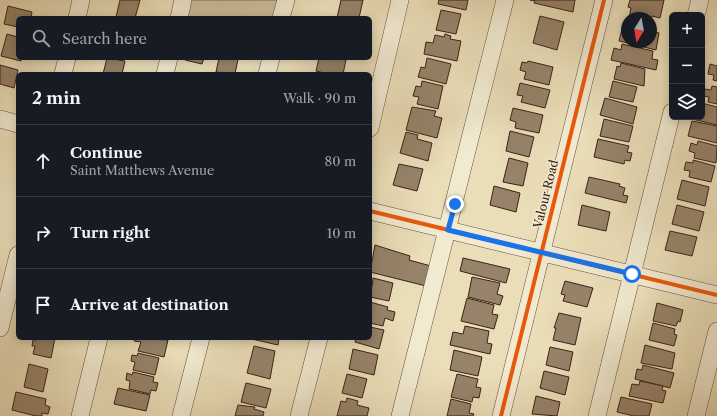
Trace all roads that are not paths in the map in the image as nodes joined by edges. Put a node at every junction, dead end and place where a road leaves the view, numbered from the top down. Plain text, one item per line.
1 (81, 0) edge
2 (183, 0) edge
3 (286, 0) edge
4 (400, 0) edge
5 (504, 0) edge
6 (604, 0) edge
7 (700, 0) edge
8 (697, 12) edge
9 (77, 16) edge
10 (179, 16) edge
11 (282, 16) edge
12 (66, 60) edge
13 (168, 60) edge
14 (270, 60) edge
15 (64, 72) edge
16 (166, 72) edge
17 (268, 72) edge
18 (372, 119) edge
19 (0, 120) edge
20 (670, 120) edge
21 (16, 124) edge
22 (372, 211) edge
23 (448, 230) junction
24 (542, 252) junction
25 (16, 263) edge
26 (632, 274) junction
27 (717, 295) edge
28 (0, 328) edge
29 (717, 331) edge
30 (99, 340) edge
31 (200, 340) edge
32 (318, 340) edge
33 (80, 416) edge
34 (181, 416) edge
35 (299, 416) edge
36 (400, 416) edge
37 (501, 416) edge
38 (597, 416) edge
39 (696, 416) edge

1 - 9 street
2 - 10 street
3 - 11 street
4 - 18 street
5 - 23 street
6 - 24 street, Valour Road
7 - 8 street
12 - 15 street
13 - 16 street
14 - 17 street
19 - 21 street
20 - 26 street
22 - 23 street
23 - 24 street
23 - 36 street
24 - 26 street
24 - 37 street, Valour Road
25 - 28 street
26 - 27 street
26 - 38 street
29 - 39 street
30 - 33 street
31 - 34 street
32 - 35 street

